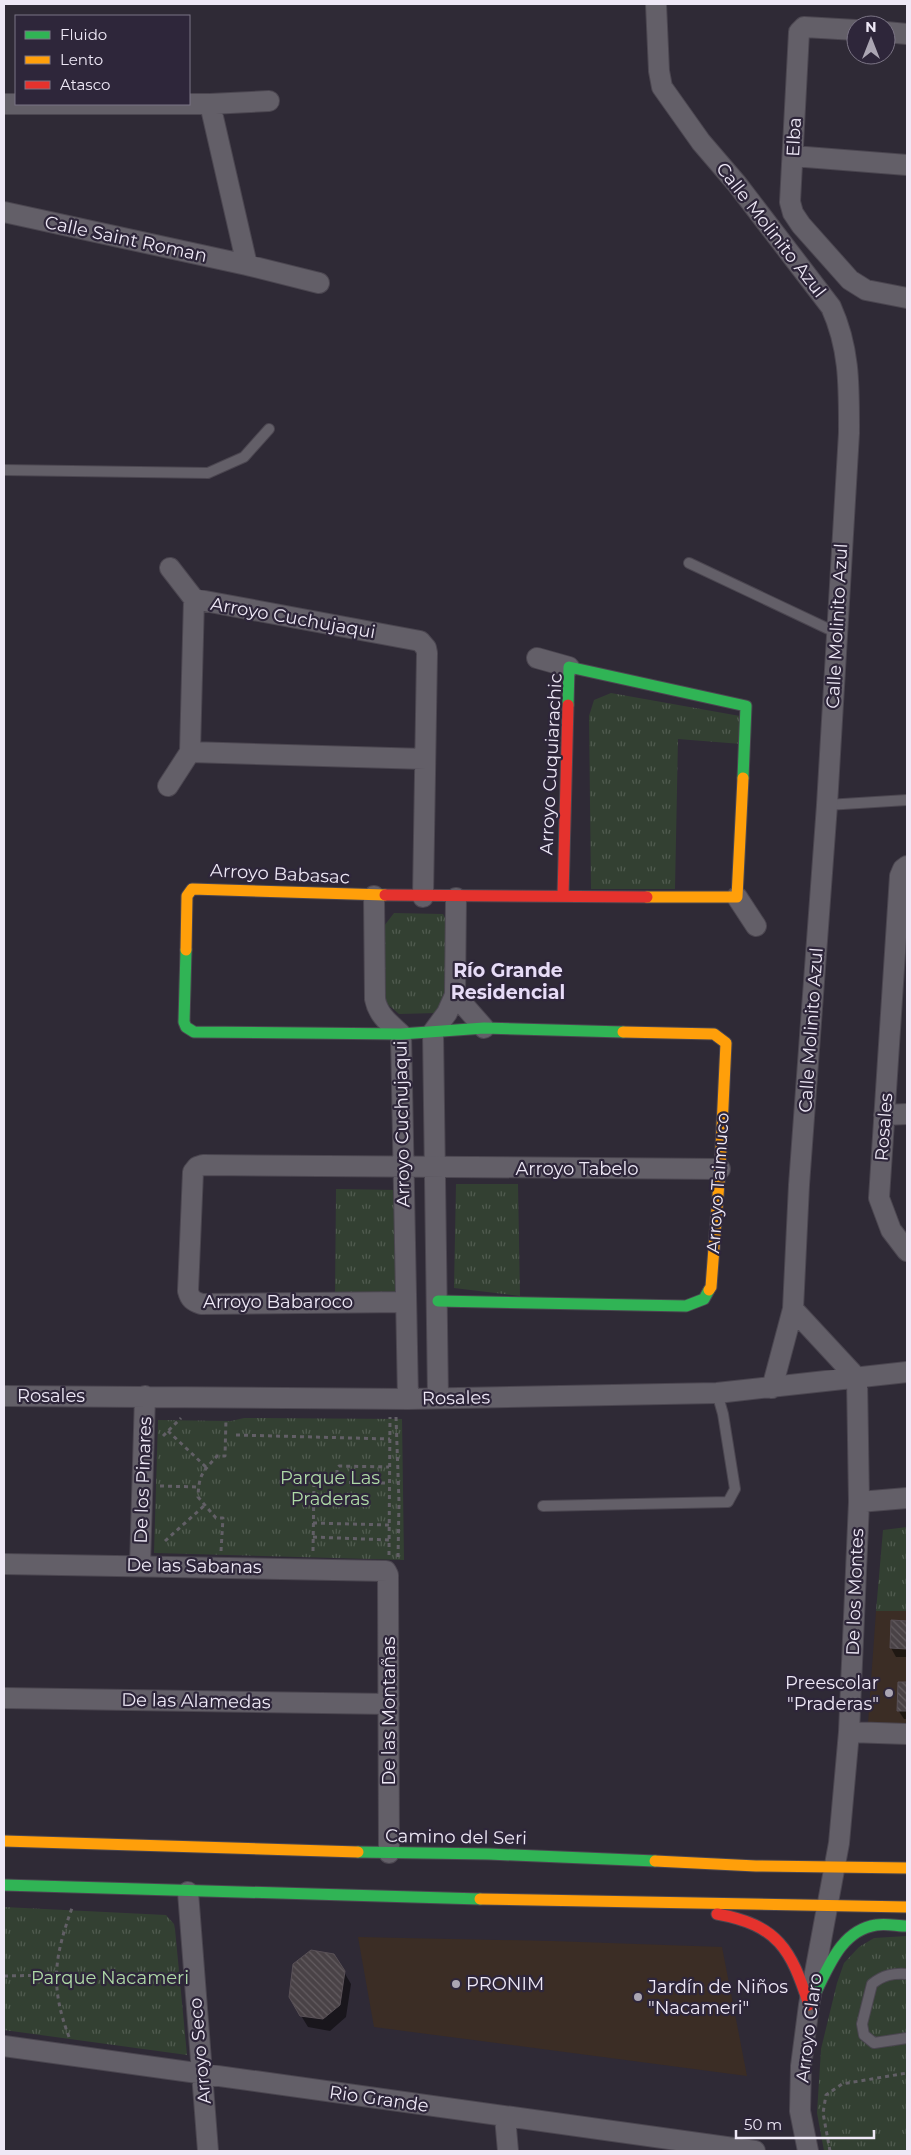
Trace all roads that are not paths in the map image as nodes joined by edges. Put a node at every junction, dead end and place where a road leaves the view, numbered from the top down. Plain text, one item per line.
1 (656, 4) edge
2 (846, 29) edge
3 (268, 102) dead end
4 (190, 104) edge
5 (210, 104) junction
6 (793, 156) junction
7 (907, 165) edge
8 (4, 212) edge
9 (247, 265) junction
10 (318, 283) dead end
11 (907, 298) edge
12 (269, 429) dead end
13 (4, 470) edge
14 (689, 563) dead end
15 (170, 568) dead end
16 (194, 599) junction
17 (837, 633) junction
18 (537, 658) dead end
19 (569, 667) junction
20 (190, 752) junction
21 (425, 758) junction
22 (168, 786) dead end
23 (907, 800) edge
24 (827, 805) junction
25 (907, 866) edge
26 (374, 896) junction
27 (563, 896) junction
28 (423, 897) junction
29 (737, 897) junction
30 (456, 898) junction
31 (756, 926) dead end
32 (900, 994) edge
33 (455, 995) junction
34 (484, 1028) junction
35 (433, 1032) junction
36 (401, 1034) junction
37 (907, 1114) edge
38 (884, 1115) junction
39 (403, 1168) junction
40 (434, 1168) junction
41 (720, 1169) junction
42 (907, 1251) edge
43 (406, 1302) junction
44 (438, 1302) junction
45 (793, 1309) junction
46 (907, 1372) edge
47 (856, 1378) junction
48 (772, 1388) junction
49 (717, 1392) junction
50 (4, 1396) edge
51 (146, 1396) junction
52 (438, 1398) junction
53 (408, 1399) junction
54 (907, 1498) edge
55 (859, 1502) junction
56 (543, 1506) dead end
57 (4, 1564) edge
58 (140, 1565) junction
59 (390, 1565) joint
60 (4, 1698) edge
61 (389, 1704) junction
62 (849, 1732) junction
63 (907, 1734) edge
64 (4, 1841) edge
65 (389, 1853) junction
66 (835, 1867) junction
67 (907, 1868) edge
68 (4, 1886) edge
69 (188, 1892) junction
70 (634, 1904) junction
71 (829, 1905) junction
72 (907, 1907) edge
73 (907, 1926) edge
74 (907, 1974) edge
75 (809, 2005) junction
76 (907, 2038) edge
77 (4, 2046) edge
78 (202, 2074) junction
79 (505, 2117) junction
80 (208, 2151) edge
81 (508, 2151) edge
82 (755, 2151) edge
83 (808, 2151) edge

1 - 17 street, Calle Molinito Azul
2 - 6 street, Elba
3 - 5 street
4 - 5 street
5 - 9 street
6 - 7 street
6 - 11 street, Elba
8 - 9 street, Calle Saint Roman
9 - 10 street, Calle Saint Roman
12 - 13 lane
14 - 17 lane
15 - 16 street
16 - 20 street, Arroyo Cuchujaqui
16 - 21 street, Arroyo Cuchujaqui
17 - 24 street, Calle Molinito Azul
18 - 19 street
19 - 27 street, Arroyo Cuquiarachic
19 - 29 street, Arroyo Cuquiarachic
20 - 21 street
20 - 22 street
21 - 28 street, Arroyo Cuchujaqui
23 - 24 lane
24 - 45 street, Calle Molinito Azul
25 - 32 street, Rosales
26 - 28 street, Arroyo Babasac
26 - 36 street, Arroyo Cuchujaqui
26 - 36 street, Arroyo Babasac
27 - 29 street
27 - 30 street
28 - 30 street
29 - 31 street
30 - 33 street, Arroyo Cuchujaqui
32 - 38 street, Rosales
33 - 34 street
33 - 35 street, Arroyo Cuchujaqui
34 - 35 street, Arroyo Taimuco
34 - 41 street, Arroyo Taimuco
35 - 36 street, Arroyo Taimuco
35 - 40 street, Arroyo Cuchujaqui
36 - 39 street, Arroyo Cuchujaqui
37 - 38 street
38 - 42 street, Rosales
39 - 40 street, Arroyo Tabelo
39 - 43 street, Arroyo Cuchujaqui
39 - 43 street, Arroyo Babaroco
40 - 41 street, Arroyo Tabelo
40 - 44 street, Arroyo Cuchujaqui
41 - 44 street, Arroyo Taimuco
43 - 53 street, Arroyo Cuchujaqui
44 - 52 street, Arroyo Cuchujaqui
45 - 47 street
45 - 48 street, Calle Molinito Azul
46 - 47 street, Rosales
47 - 48 street, Rosales
47 - 55 street, De los Montes
48 - 49 street, Rosales
49 - 52 street, Rosales
49 - 56 lane
50 - 51 street, Rosales
51 - 53 street, Rosales
51 - 58 street, De los Pinares
52 - 53 street, Rosales
54 - 55 street
55 - 62 street, De los Montes
57 - 58 street, De las Sabanas
58 - 59 street, De las Sabanas
59 - 61 street, De las Montañas
60 - 61 street, De las Alamedas
61 - 65 street, De las Montañas
62 - 63 street
62 - 66 street, De los Montes
64 - 65 street, Camino del Seri
65 - 66 street, Camino del Seri
66 - 67 street, Camino del Seri
66 - 71 street, Arroyo Claro
68 - 69 street
69 - 70 street
69 - 78 street, Arroyo Seco
70 - 71 street
70 - 75 street
71 - 72 street
71 - 75 street, Arroyo Claro
73 - 75 street
74 - 76 lane
75 - 83 street, Arroyo Claro
77 - 78 street, Rio Grande
78 - 79 street, Rio Grande
78 - 80 street, Arroyo Seco
79 - 81 street
79 - 82 street, Rio Grande

